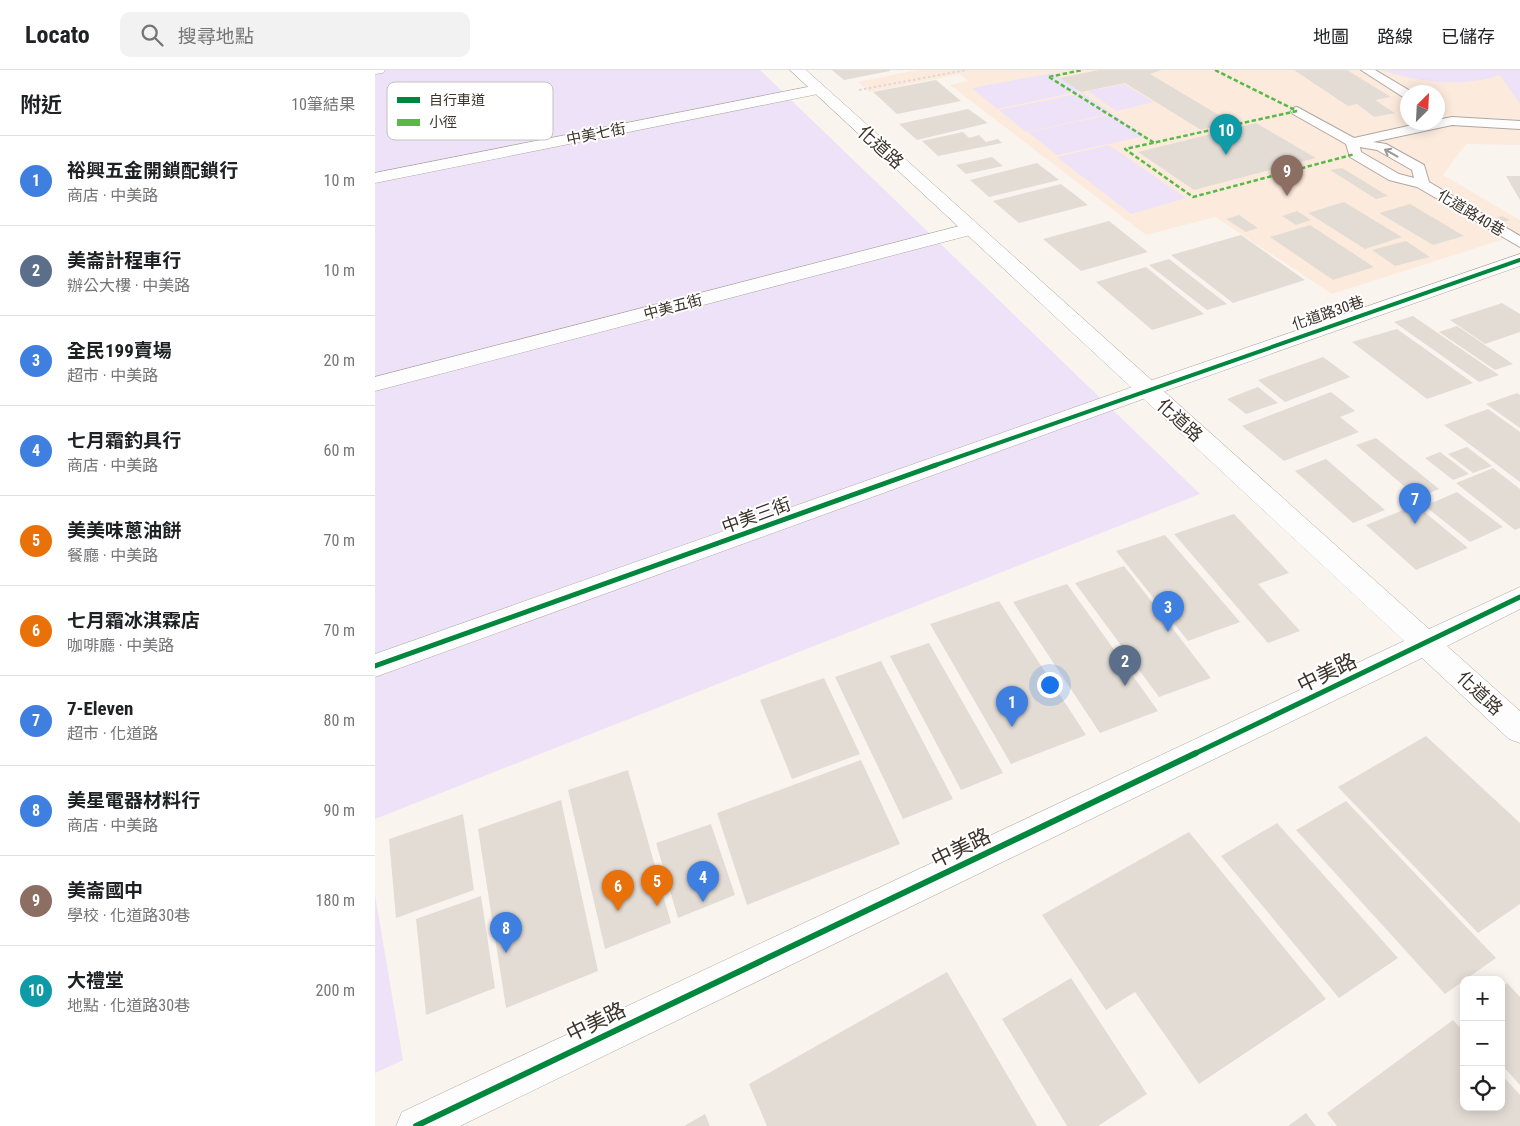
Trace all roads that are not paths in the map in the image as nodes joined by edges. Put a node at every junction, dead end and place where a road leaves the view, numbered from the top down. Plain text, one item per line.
1 (797, 70) edge
2 (1367, 70) edge
3 (818, 90) junction
4 (1400, 90) edge
5 (1297, 111) dead end
6 (1445, 117) edge
7 (1452, 121) junction
8 (1520, 125) edge
9 (1351, 142) junction
10 (375, 178) edge
11 (1422, 184) junction
12 (971, 229) junction
13 (1519, 256) edge
14 (375, 384) edge
15 (1146, 390) junction
16 (1520, 597) edge
17 (1427, 643) junction
18 (375, 666) edge
19 (1520, 730) edge
20 (416, 1126) edge

1 - 3 street, 化道路
2 - 4 lane
3 - 10 street, 中美七街
3 - 12 street, 化道路
5 - 9 lane
6 - 7 lane
7 - 8 lane
7 - 9 lane
9 - 11 lane
11 -> 9 lane
11 - 13 lane, 化道路40巷
12 - 14 street, 中美五街
12 - 15 street, 化道路
13 - 15 street, 化道路30巷
15 - 17 street, 化道路
15 - 18 street, 中美三街
16 - 17 street, 中美路
17 - 19 street, 化道路
17 - 20 street, 中美路

